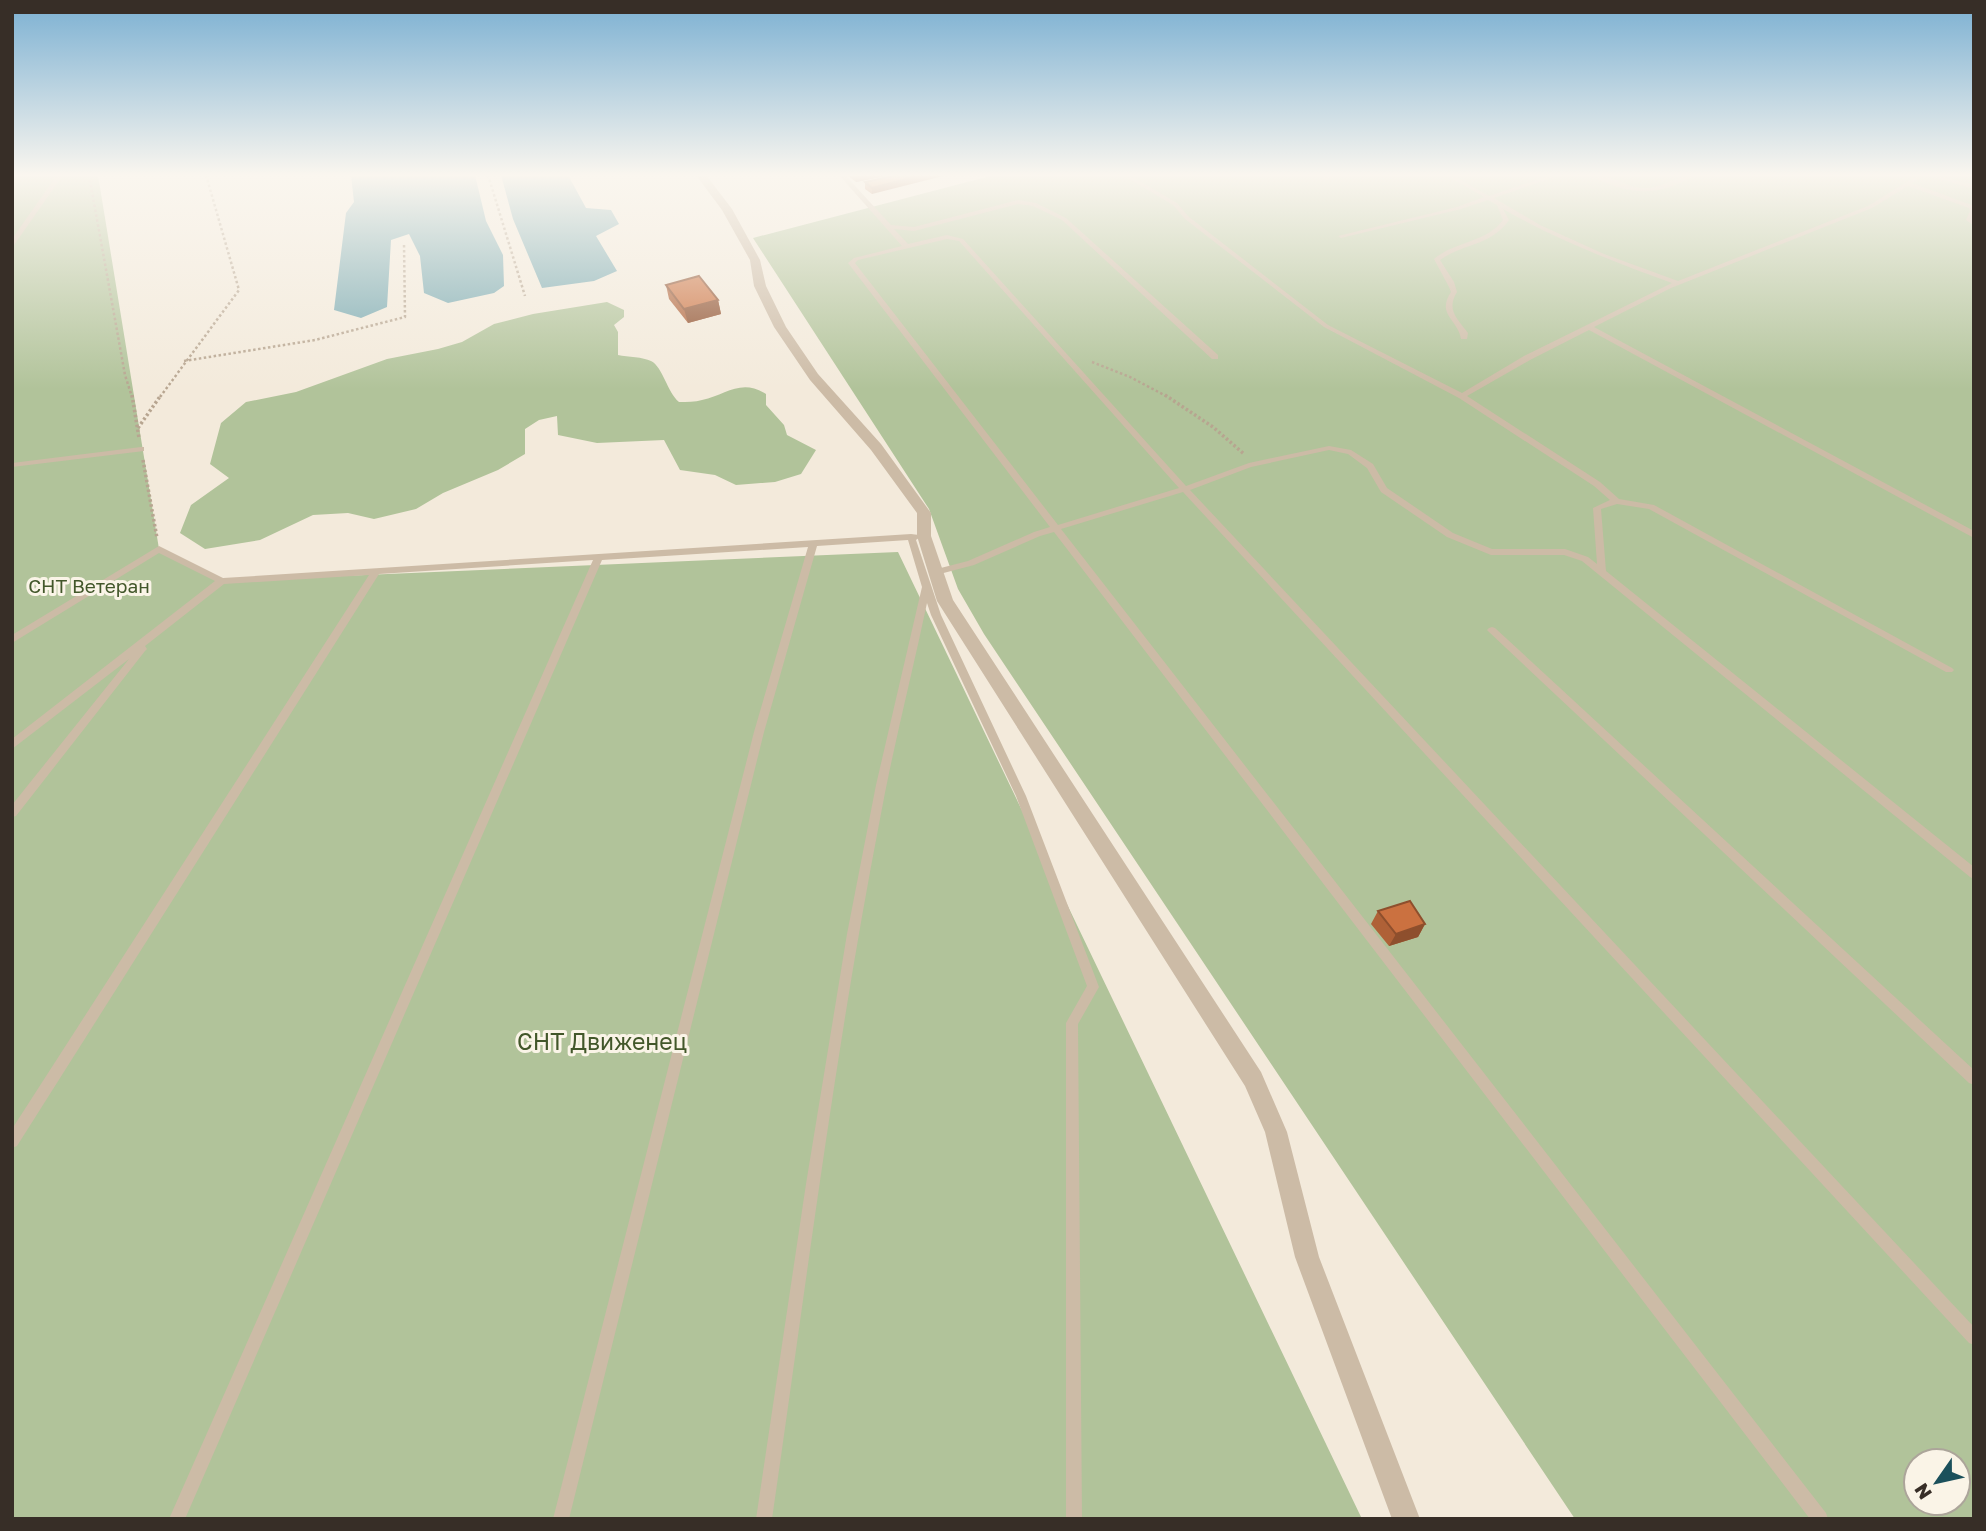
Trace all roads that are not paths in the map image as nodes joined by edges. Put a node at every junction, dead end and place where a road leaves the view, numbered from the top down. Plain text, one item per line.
1 (748, 246) edge
2 (967, 246) edge
3 (1094, 246) edge
4 (1224, 246) edge
5 (1462, 246) edge
6 (1583, 246) edge
7 (1770, 246) edge
8 (907, 247) edge
9 (1678, 283) junction
10 (1591, 328) junction
11 (1464, 337) dead end
12 (1215, 357) dead end
13 (1462, 396) junction
14 (141, 449) road end
15 (12, 465) edge
16 (1185, 489) junction
17 (1616, 500) junction
18 (1056, 528) junction
19 (1974, 535) edge
20 (918, 537) junction
21 (814, 542) junction
22 (599, 556) junction
23 (1602, 571) junction
24 (374, 573) junction
25 (931, 578) junction
26 (222, 581) junction
27 (1492, 630) dead end
28 (155, 634) junction
29 (12, 640) edge
30 (1949, 670) dead end
31 (12, 745) edge
32 (12, 813) edge
33 (1974, 874) edge
34 (1974, 1079) edge
35 (12, 1141) edge
36 (1974, 1338) edge
37 (177, 1519) edge
38 (561, 1519) edge
39 (764, 1519) edge
40 (1074, 1519) edge
41 (1406, 1519) edge
42 (1820, 1519) edge

1 - 20 street
2 - 16 lane
3 - 12 lane
4 - 13 lane
5 - 11 lane
6 - 9 lane
7 - 9 lane
8 - 18 lane
9 - 10 lane
10 - 13 lane
10 - 19 lane
13 - 17 lane
14 - 15 lane
16 - 18 lane
16 - 23 lane
16 - 36 lane
17 - 23 lane
17 - 30 lane
18 - 25 lane
18 - 42 lane
20 - 21 lane
20 - 25 lane
21 - 22 lane
21 - 38 lane
22 - 24 lane
22 - 37 lane
23 - 33 lane
24 - 26 lane
24 - 35 lane
25 - 39 lane
25 - 40 lane
25 - 41 street
26 - 28 lane
26 - 29 lane
27 - 34 lane
28 - 31 lane
28 - 32 lane

